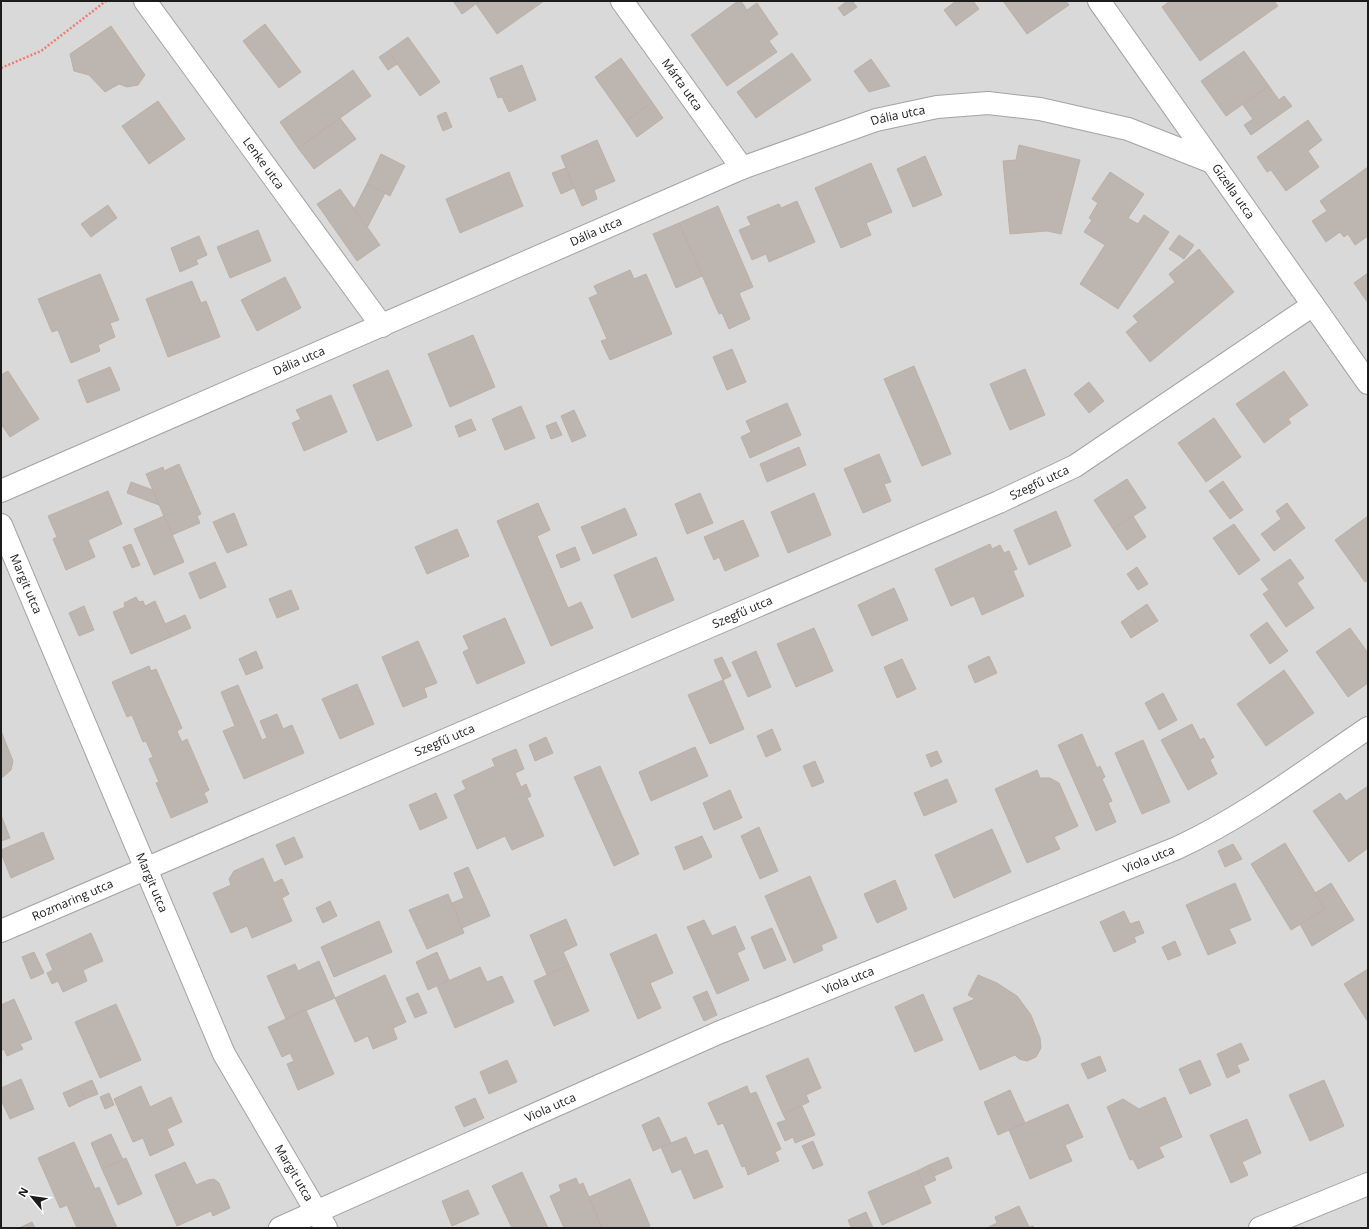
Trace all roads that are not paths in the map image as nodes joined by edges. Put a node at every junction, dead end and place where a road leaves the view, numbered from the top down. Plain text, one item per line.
1 (145, 1) edge
2 (622, 1) edge
3 (1098, 1) edge
4 (1212, 162) junction
5 (742, 168) junction
6 (1313, 305) junction
7 (382, 326) junction
8 (1368, 383) edge
9 (1, 491) edge
10 (1, 525) edge
11 (1368, 728) edge
12 (145, 870) junction
13 (1, 931) edge
14 (1368, 1184) edge
15 (321, 1220) edge
16 (280, 1228) edge
17 (1260, 1228) edge

1 - 7 street, Lenke utca
2 - 5 street, Márta utca
3 - 4 street, Gizella utca
4 - 5 street, Dália utca
4 - 6 street, Gizella utca
5 - 7 street, Dália utca
6 - 8 street, Gizella utca
6 - 12 street, Szegfű utca
7 - 9 street, Dália utca
10 - 12 street, Margit utca
11 - 15 street, Viola utca
12 - 13 street, Rozmaring utca
12 - 15 street, Margit utca
14 - 17 street
15 - 16 street, Viola utca

